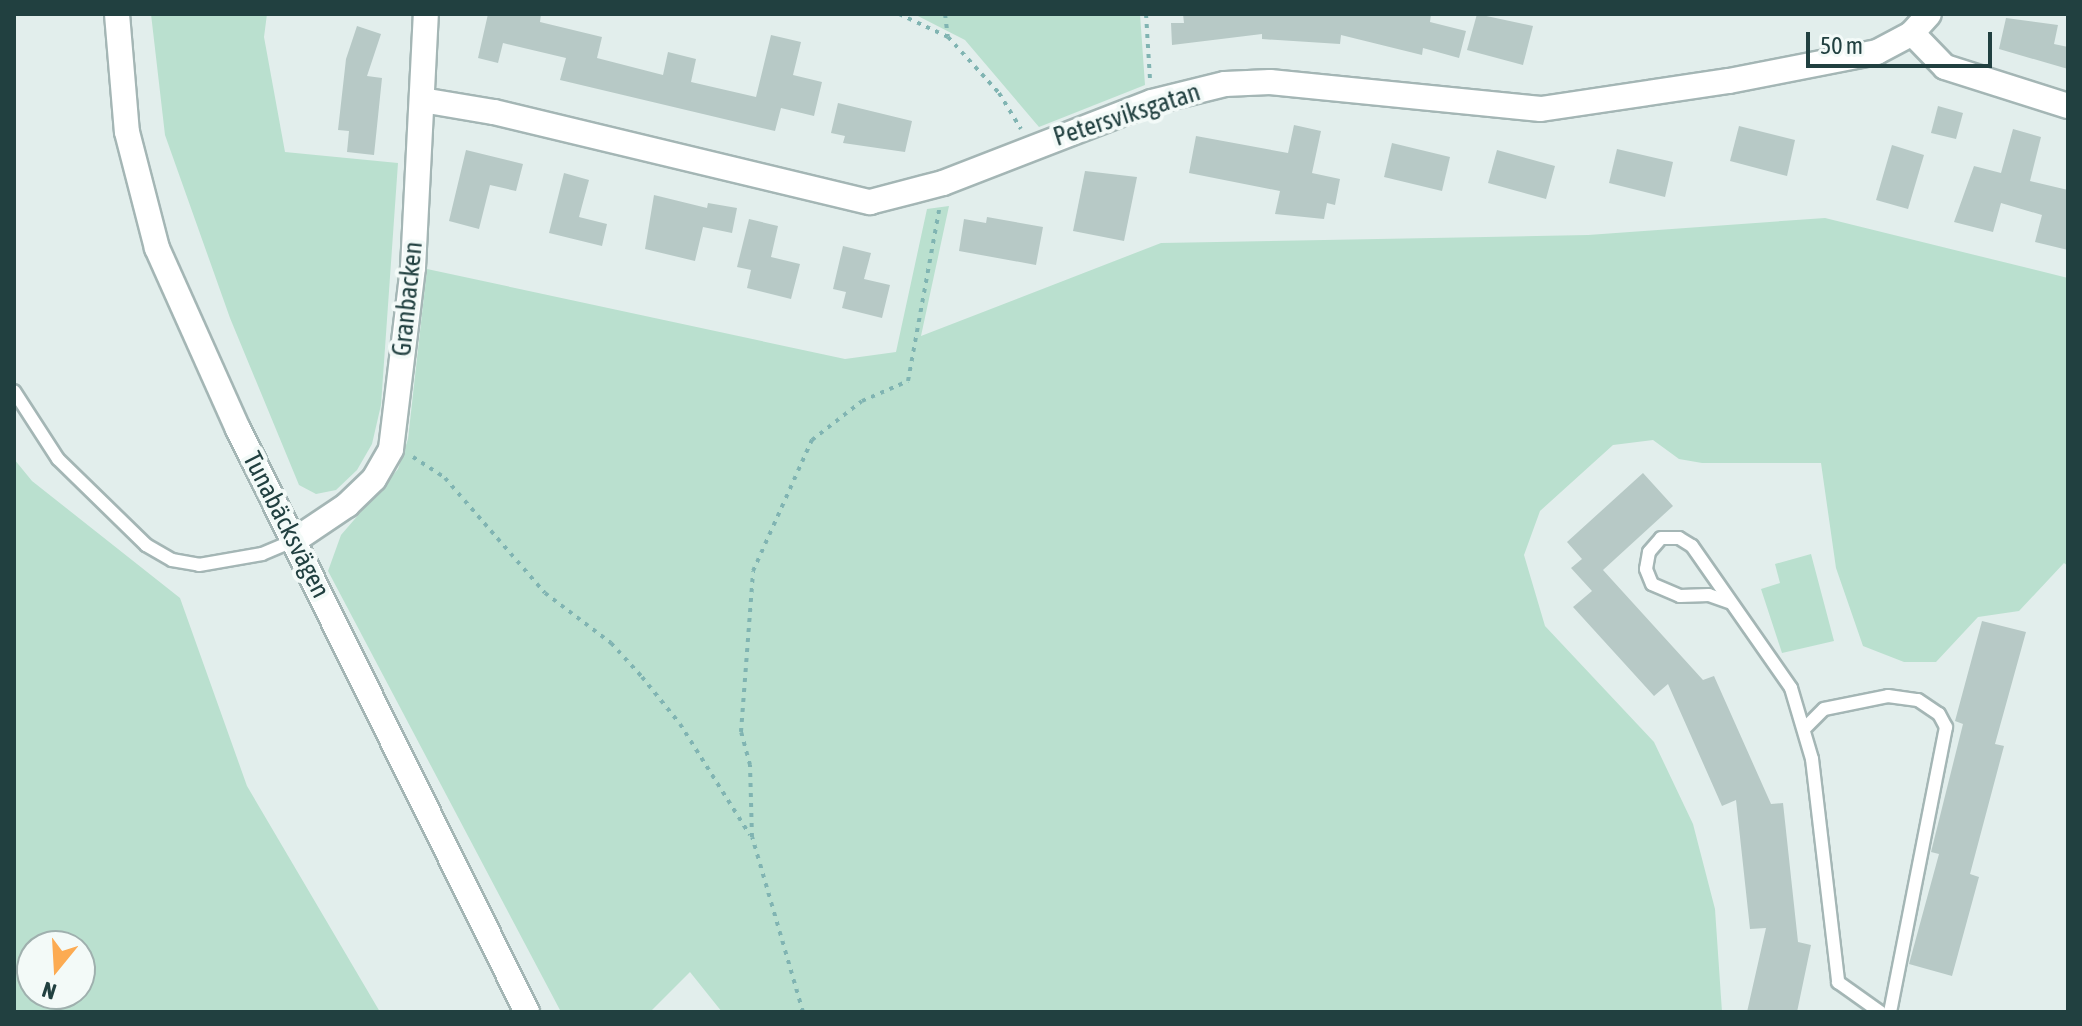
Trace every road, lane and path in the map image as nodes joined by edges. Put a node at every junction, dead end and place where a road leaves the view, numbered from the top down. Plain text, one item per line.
1 (117, 14) edge
2 (426, 14) edge
3 (899, 14) edge
4 (945, 14) edge
5 (1146, 14) edge
6 (1929, 14) edge
7 (1912, 33) junction
8 (948, 37) junction
9 (422, 100) junction
10 (1152, 102) junction
11 (2068, 106) edge
12 (1031, 147) junction
13 (943, 183) junction
14 (14, 391) edge
15 (391, 449) junction
16 (295, 540) junction
17 (1729, 602) junction
18 (1806, 727) junction
19 (752, 837) junction
20 (527, 1012) edge
21 (803, 1012) edge
22 (1880, 1012) edge
23 (1890, 1012) edge

1 - 16 street, Tunabäcksvägen
2 - 9 street, Granbacken
3 - 8 path
4 - 8 path
5 - 10 path
6 - 7 street, Petersviksgatan
7 - 10 street, Petersviksgatan
7 - 11 street
8 - 12 path
9 - 13 street, Petersviksgatan
9 - 15 street, Granbacken
10 - 12 street, Petersviksgatan
12 - 13 street, Petersviksgatan
13 - 19 path
14 - 16 lane
15 - 16 street, Granbacken
15 - 19 path
16 - 20 street, Tunabäcksvägen
17 - 17 lane
17 - 18 lane
18 - 22 lane
18 - 23 lane
19 - 21 path

